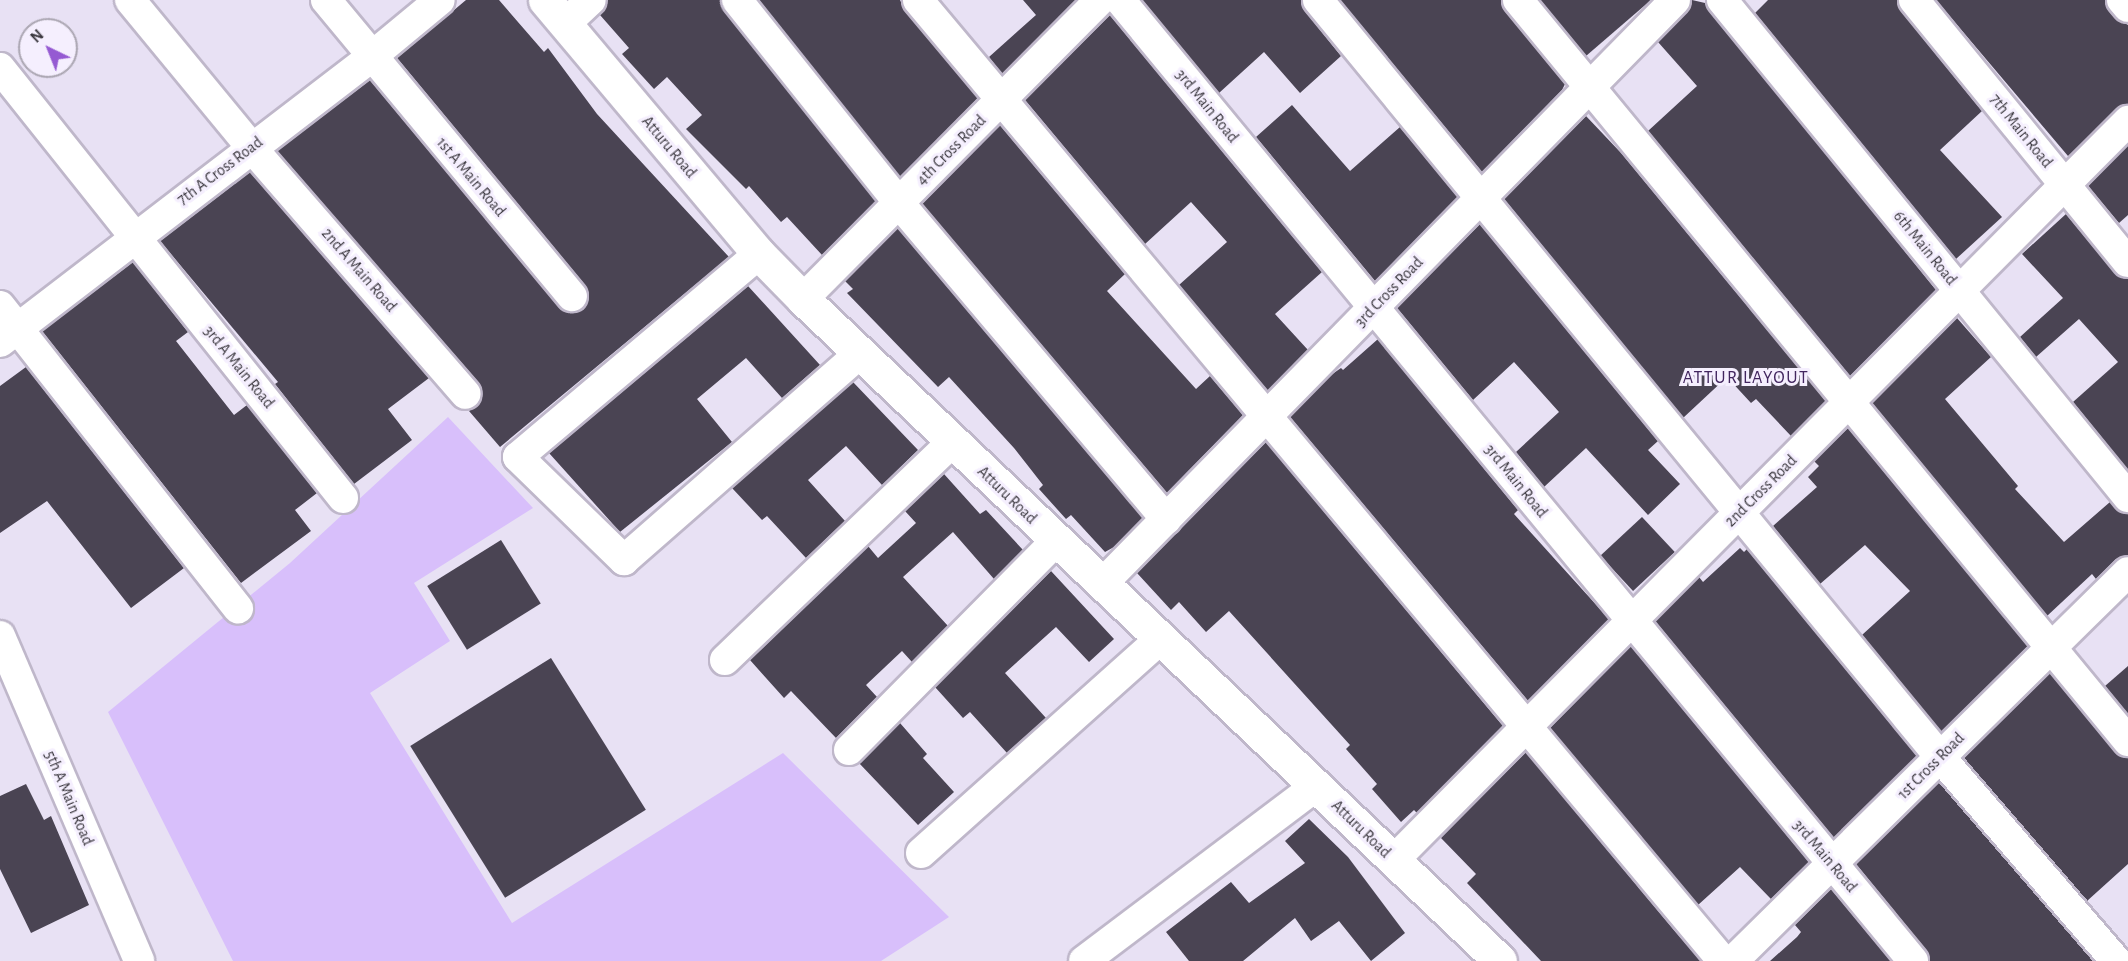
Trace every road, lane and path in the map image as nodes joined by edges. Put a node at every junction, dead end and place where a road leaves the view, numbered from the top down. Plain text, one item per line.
1 (130, 0) edge
2 (326, 0) edge
3 (440, 0) edge
4 (591, 0) edge
5 (737, 0) edge
6 (918, 0) edge
7 (1100, 0) edge
8 (1119, 0) edge
9 (1318, 0) edge
10 (1518, 0) edge
11 (1675, 0) edge
12 (1722, 0) edge
13 (1914, 0) edge
14 (2122, 0) edge
15 (2128, 8) edge
16 (555, 12) edge
17 (371, 57) junction
18 (0, 68) edge
19 (1590, 87) junction
20 (1001, 99) junction
21 (2128, 121) edge
22 (251, 147) junction
23 (2065, 184) junction
24 (1481, 198) junction
25 (899, 203) junction
26 (135, 236) junction
27 (759, 254) junction
28 (2128, 262) edge
29 (1959, 291) junction
30 (572, 296) dead end
31 (803, 299) junction
32 (0, 306) edge
33 (1373, 308) junction
34 (10, 335) edge
35 (859, 354) junction
36 (466, 394) dead end
37 (1849, 402) junction
38 (1267, 416) junction
39 (952, 442) junction
40 (2128, 497) edge
41 (343, 498) dead end
42 (1740, 512) junction
43 (1166, 519) junction
44 (1056, 541) junction
45 (2128, 572) edge
46 (1102, 584) junction
47 (238, 608) dead end
48 (1631, 622) junction
49 (0, 636) edge
50 (1160, 639) junction
51 (2051, 648) junction
52 (725, 660) dead end
53 (1526, 727) junction
54 (2128, 741) edge
55 (849, 750) dead end
56 (1940, 757) junction
57 (1316, 786) junction
58 (921, 853) dead end
59 (1394, 860) junction
60 (1831, 864) junction
61 (1491, 959) edge
62 (139, 961) edge
63 (1084, 961) edge
64 (1723, 961) edge
65 (1733, 961) edge
66 (1913, 961) edge
67 (2116, 961) edge

1 - 22 street, 2nd A Main Road
2 - 17 street, 1st A Main Road
3 - 17 street, 7th A Cross Road
4 - 16 street
5 - 25 street
6 - 20 street
7 - 20 street, 4th Cross Road
8 - 33 street, 3rd Main Road
9 - 24 street
10 - 19 street
11 - 19 street, 3rd Cross Road
12 - 29 street, 6th Main Road
13 - 23 street, 7th Main Road
14 - 15 street
16 - 27 street, Atturu Road
17 - 22 street, 7th A Cross Road
17 - 30 street, 1st A Main Road
18 - 26 street, 3rd A Main Road
19 - 24 street, 3rd Cross Road
19 - 37 street
20 - 25 street, 4th Cross Road
20 - 38 street
21 - 23 street, 2nd Cross Road
22 - 26 street, 7th A Cross Road
22 - 36 street, 2nd A Main Road
23 - 28 street, 7th Main Road
23 - 29 street, 2nd Cross Road
24 - 33 street, 3rd Cross Road
24 - 42 street
25 - 31 street, 4th Cross Road
25 - 43 street
26 - 34 street, 7th A Cross Road
26 - 41 street, 3rd A Main Road
27 - 31 street, Atturu Road
27 - 35 street
29 - 37 street, 2nd Cross Road
29 - 40 street, 6th Main Road
31 - 35 street, Atturu Road
32 - 34 street
33 - 38 street, 3rd Cross Road
33 - 48 street, 3rd Main Road
34 - 47 street
35 - 39 street, Atturu Road
37 - 42 street, 2nd Cross Road
37 - 51 street
38 - 43 street, 3rd Cross Road
38 - 53 street
39 - 44 street, Atturu Road
39 - 52 street
42 - 48 street, 2nd Cross Road
42 - 56 street
43 - 46 street, 3rd Cross Road
44 - 46 street, Atturu Road
44 - 55 street
45 - 51 street, 1st Cross Road
46 - 50 street, Atturu Road
48 - 53 street, 2nd Cross Road
48 - 60 street, 3rd Main Road
49 - 62 street, 5th A Main Road
50 - 57 street, Atturu Road
50 - 58 street
51 - 54 street
51 - 56 street, 1st Cross Road
53 - 59 street, 2nd Cross Road
53 - 64 street
56 - 60 street, 1st Cross Road
56 - 67 street
57 - 59 street, Atturu Road
57 - 63 street
59 - 61 street, Atturu Road
60 - 65 street, 1st Cross Road
60 - 66 street, 3rd Main Road

